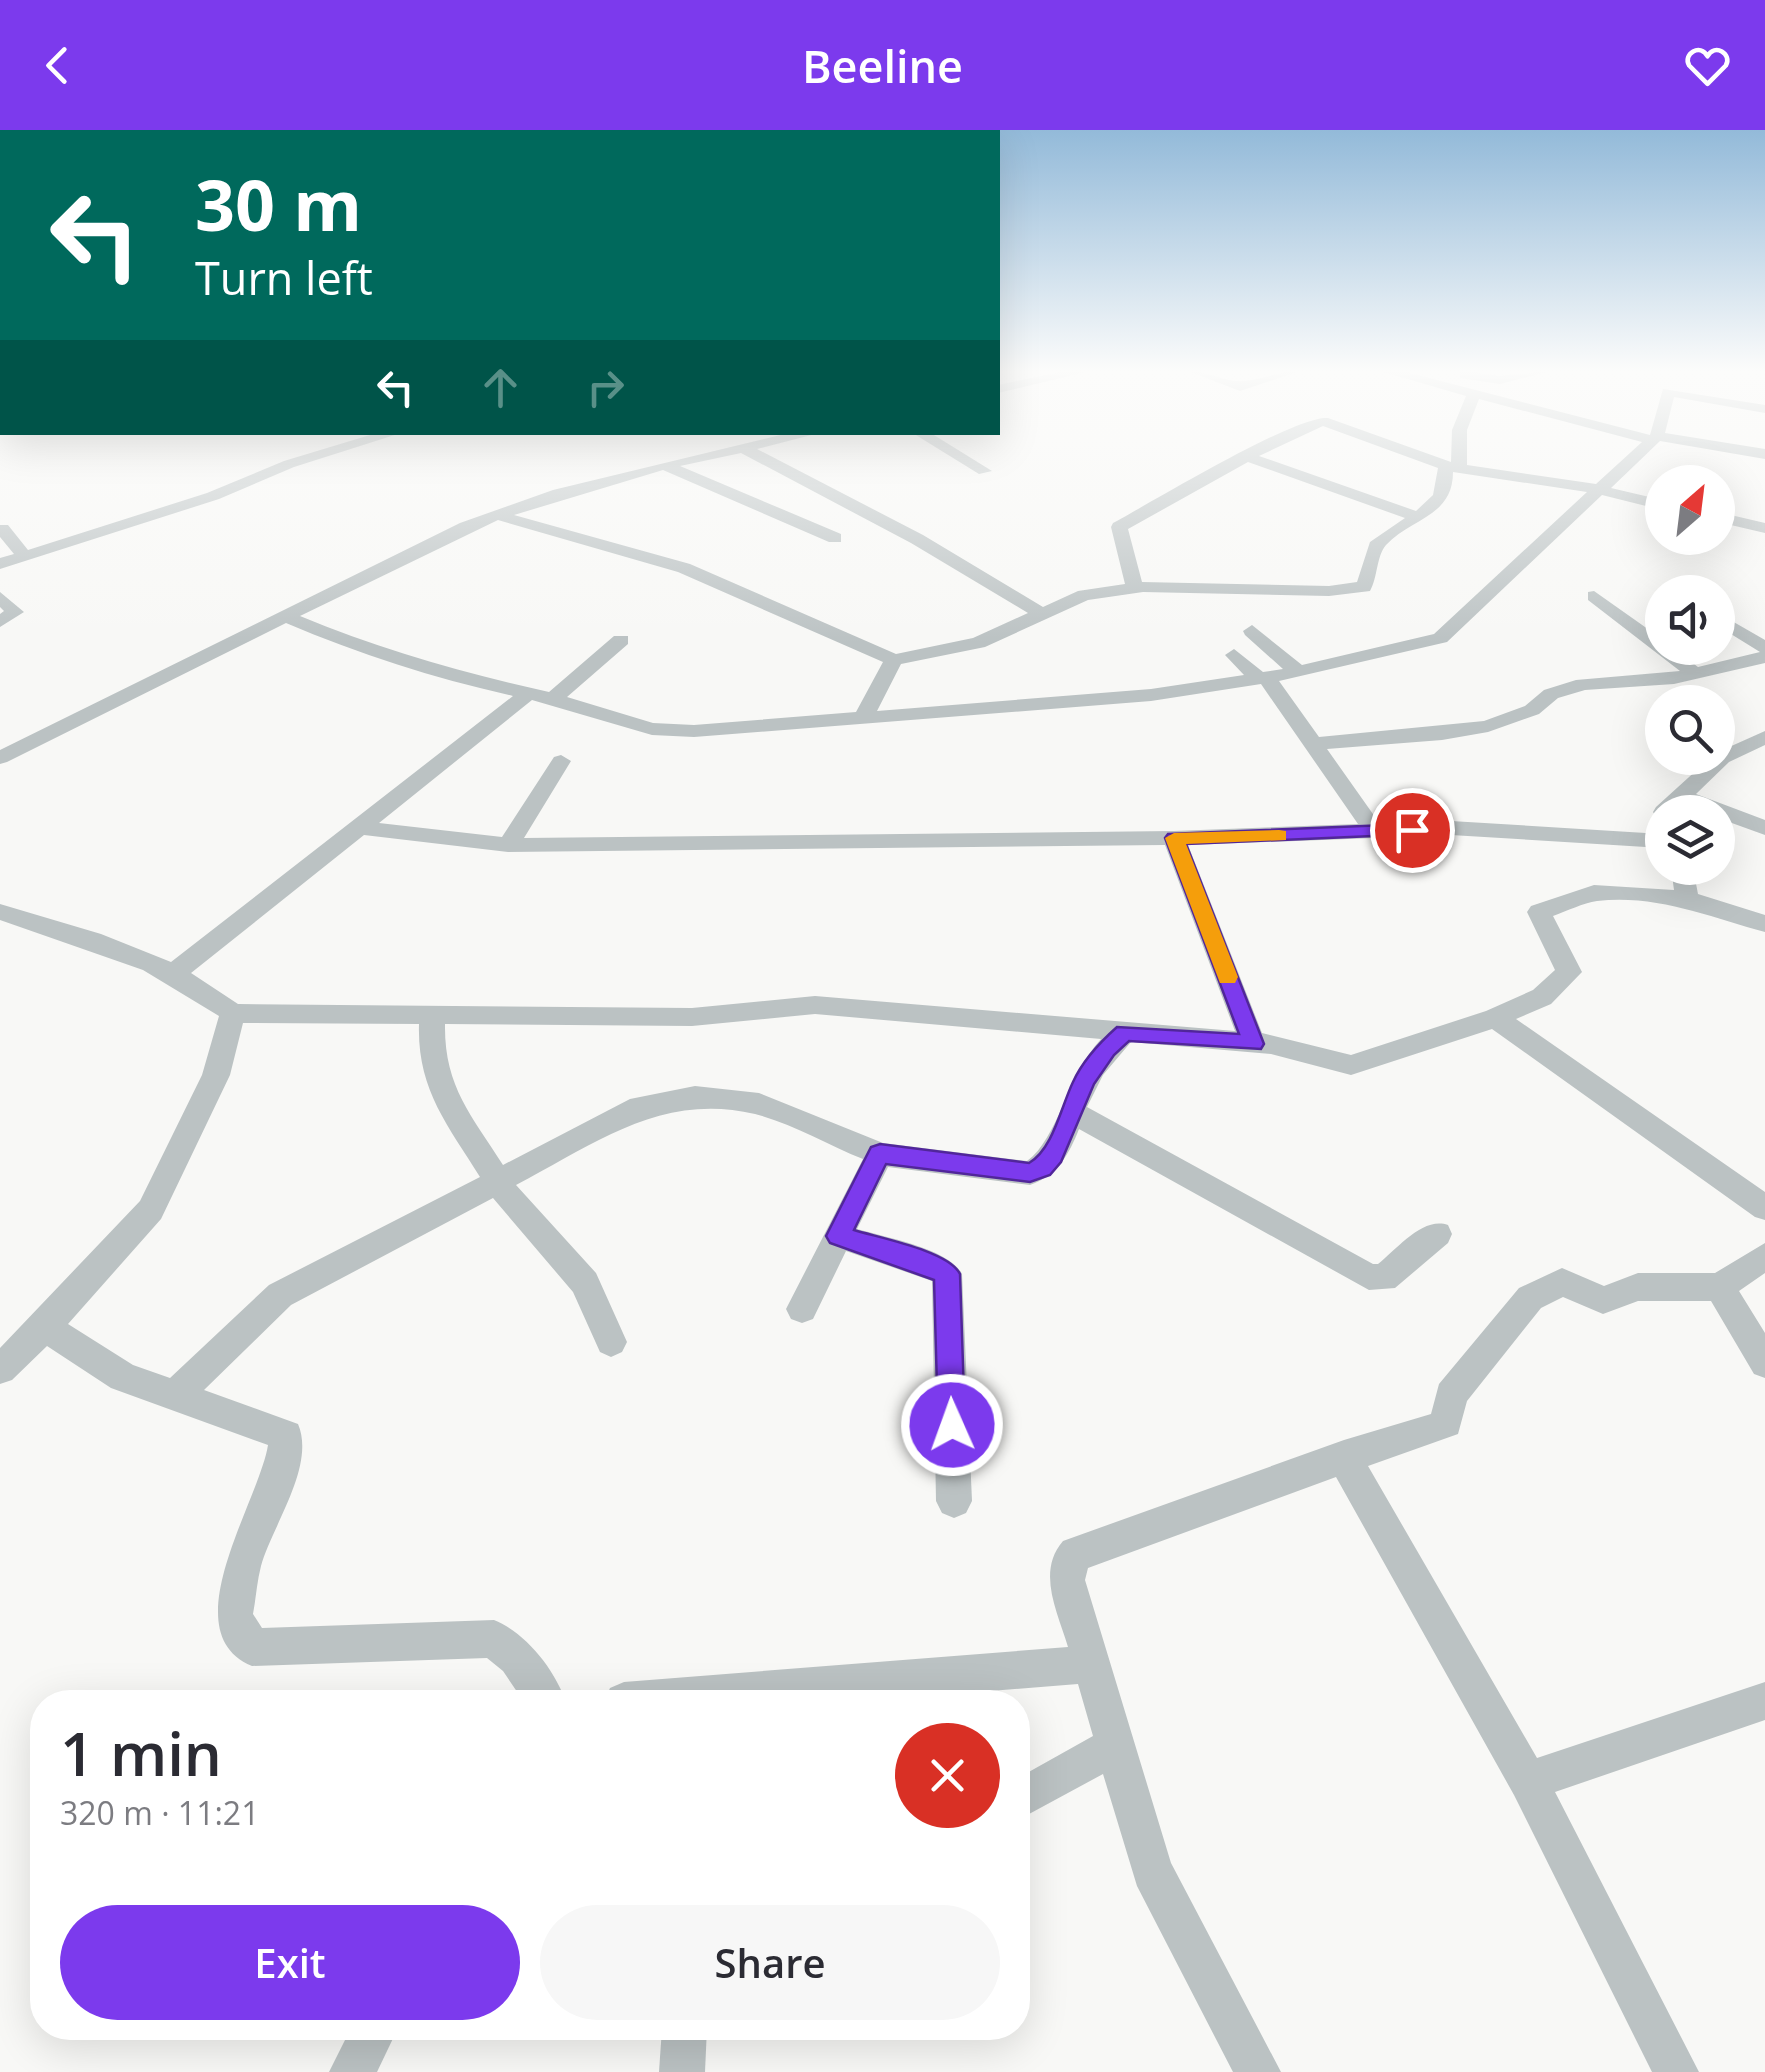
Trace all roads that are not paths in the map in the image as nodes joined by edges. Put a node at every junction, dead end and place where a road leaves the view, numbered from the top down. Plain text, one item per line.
1 (297, 462) edge
2 (680, 462) edge
3 (769, 462) edge
4 (968, 462) edge
5 (1236, 462) edge
6 (1262, 462) edge
7 (1437, 462) edge
8 (1455, 462) edge
9 (1627, 462) edge
10 (664, 465) junction
11 (1455, 468) junction
12 (984, 471) dead end
13 (1596, 489) junction
14 (1645, 500) edge
15 (497, 516) junction
16 (1418, 518) junction
17 (1735, 521) edge
18 (1765, 528) edge
19 (1, 529) edge
20 (835, 538) dead end
21 (24, 557) junction
22 (0, 564) edge
23 (1135, 588) junction
24 (1594, 596) dead end
25 (0, 598) edge
26 (1042, 614) junction
27 (286, 616) junction
28 (0, 622) edge
29 (1735, 629) edge
30 (1252, 632) dead end
31 (621, 640) dead end
32 (1765, 648) edge
33 (1234, 656) dead end
34 (1765, 657) edge
35 (894, 660) junction
36 (1298, 672) junction
37 (1696, 674) junction
38 (1263, 677) junction
39 (1644, 680) junction
40 (1649, 685) edge
41 (529, 694) junction
42 (553, 700) junction
43 (862, 719) junction
44 (1765, 737) edge
45 (1314, 744) junction
46 (1735, 750) edge
47 (0, 758) edge
48 (561, 761) dead end
49 (1701, 775) edge
50 (1681, 795) edge
51 (1735, 817) edge
52 (358, 827) junction
53 (1765, 828) edge
54 (1374, 831) junction
55 (1174, 838) junction
56 (1645, 840) edge
57 (508, 845) junction
58 (1685, 885) edge
59 (1687, 899) junction
60 (0, 912) edge
61 (1765, 924) edge
62 (174, 973) junction
63 (234, 1012) junction
64 (432, 1017) junction
65 (1495, 1018) junction
66 (1124, 1033) junction
67 (1253, 1044) junction
68 (1071, 1111) junction
69 (880, 1154) junction
70 (497, 1180) junction
71 (1765, 1208) edge
72 (1437, 1234) dead end
73 (839, 1236) junction
74 (1765, 1256) edge
75 (1720, 1287) junction
76 (802, 1309) dead end
77 (45, 1327) junction
78 (611, 1342) dead end
79 (1765, 1363) edge
80 (0, 1369) edge
81 (176, 1396) junction
82 (1344, 1457) junction
83 (954, 1501) dead end
84 (1091, 1664) junction
85 (539, 1690) edge
86 (805, 1690) edge
87 (1765, 1701) edge
88 (1115, 1746) junction
89 (1528, 1781) junction
90 (1030, 1793) edge
91 (369, 2040) edge
92 (684, 2040) edge
93 (352, 2072) edge
94 (682, 2072) edge
95 (1258, 2072) edge
96 (1676, 2072) edge

1 - 21 street
2 - 10 street
3 - 26 street
4 - 12 street
5 - 23 street
6 - 16 street
7 - 11 street
8 - 11 street
9 - 13 street
10 - 15 street
10 - 20 street
11 - 13 street
11 - 16 street
13 - 14 street
13 - 36 street
15 - 27 street
15 - 35 street
16 - 23 street
17 - 18 street
19 - 21 street
21 - 22 street
23 - 26 street
24 - 37 street
25 - 28 street
26 - 35 street
27 - 41 street
27 - 47 street
29 - 32 street
30 - 36 street
31 - 42 street
33 - 38 street
34 - 37 street
35 - 43 street
36 - 38 street
37 - 39 street
38 - 43 street
38 - 45 street
39 - 40 street
39 - 45 street
41 - 42 street
41 - 52 street
42 - 43 street
44 - 46 street
45 - 54 street
48 - 57 street
49 - 50 street
51 - 53 street
52 - 57 street
52 - 62 street
54 - 55 street
54 - 56 street
55 - 57 street
55 - 67 street
58 - 59 street
59 - 61 street
59 - 65 street
60 - 62 street
62 - 63 street
63 - 64 street
63 - 77 street
64 - 66 street
64 - 70 street
65 - 67 street
65 - 71 street
66 - 67 street
66 - 68 street
68 - 69 street
68 - 72 street
69 - 70 street
69 - 73 street
70 - 78 street
70 - 81 street
73 - 76 street
73 - 83 street
74 - 75 street
75 - 79 street
75 - 82 street
77 - 80 street
77 - 81 street
81 - 85 street
82 - 84 street
82 - 89 street
84 - 86 street
84 - 88 street
87 - 89 street
88 - 90 street
88 - 95 street
89 - 96 street
91 - 93 street
92 - 94 street

